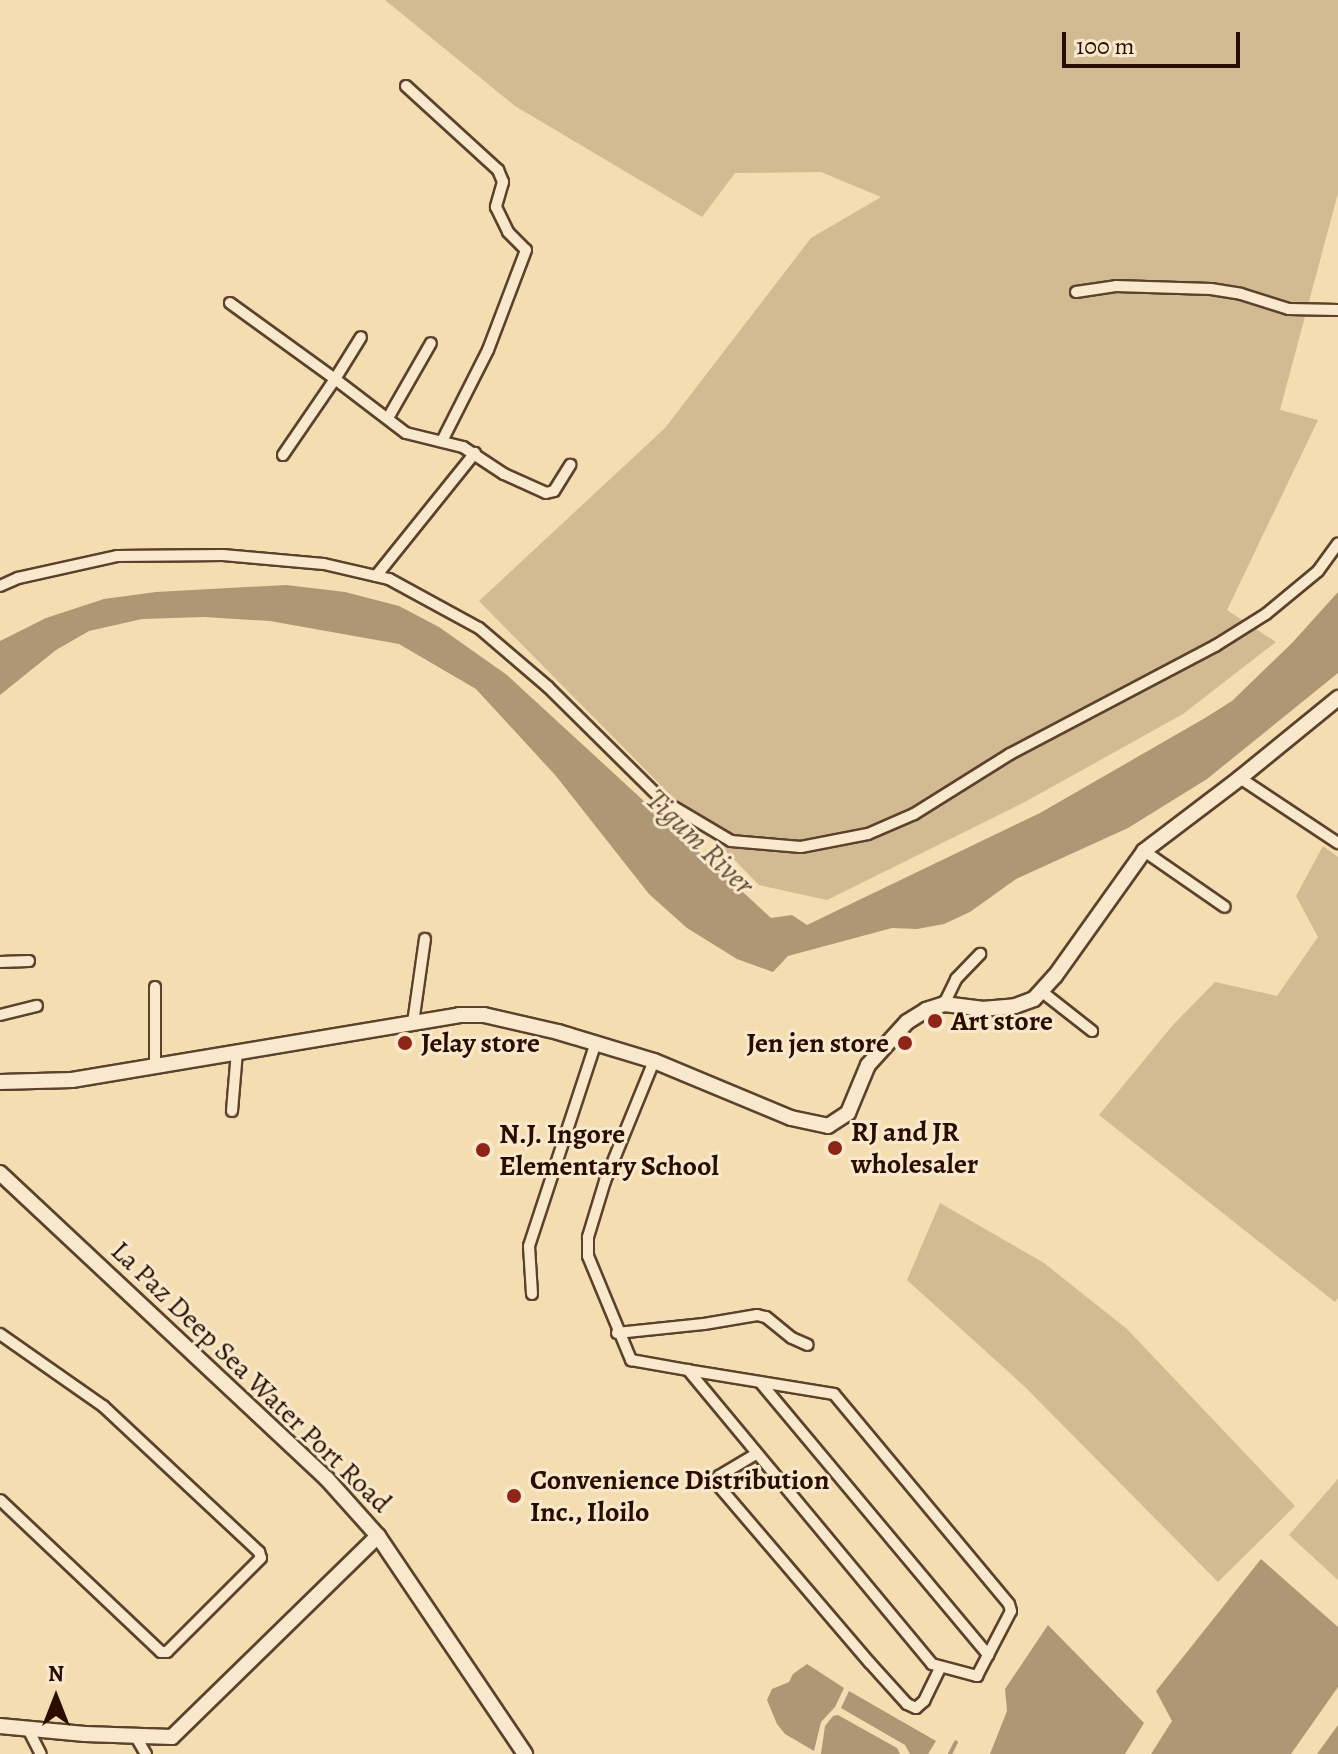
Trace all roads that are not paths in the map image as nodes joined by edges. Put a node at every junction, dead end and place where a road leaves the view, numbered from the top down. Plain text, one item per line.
1 (406, 86) dead end
2 (1076, 292) dead end
3 (230, 303) dead end
4 (1338, 310) edge
5 (361, 337) dead end
6 (431, 343) dead end
7 (335, 379) junction
8 (388, 418) junction
9 (442, 441) junction
10 (475, 453) junction
11 (283, 455) dead end
12 (570, 465) dead end
13 (1338, 543) edge
14 (376, 576) junction
15 (0, 586) edge
16 (1338, 698) edge
17 (1240, 778) junction
18 (1338, 843) edge
19 (1144, 851) junction
20 (1225, 907) dead end
21 (425, 939) dead end
22 (980, 954) dead end
23 (29, 961) dead end
24 (0, 962) edge
25 (155, 987) dead end
26 (1041, 991) junction
27 (944, 1004) junction
28 (37, 1006) dead end
29 (0, 1015) edge
30 (413, 1023) junction
31 (1092, 1031) dead end
32 (596, 1042) junction
33 (237, 1052) junction
34 (654, 1061) junction
35 (155, 1066) junction
36 (0, 1082) edge
37 (232, 1111) dead end
38 (0, 1173) edge
39 (532, 1294) dead end
40 (617, 1333) junction
41 (0, 1334) edge
42 (808, 1345) dead end
43 (688, 1370) junction
44 (760, 1382) junction
45 (756, 1454) junction
46 (0, 1500) edge
47 (378, 1536) junction
48 (988, 1655) junction
49 (940, 1668) junction
50 (0, 1726) edge
51 (27, 1727) junction
52 (136, 1737) junction
53 (41, 1754) edge
54 (146, 1754) edge
55 (525, 1754) edge

1 - 9 street
2 - 4 street
3 - 7 street
5 - 7 street
6 - 8 street
7 - 8 street
7 - 11 street
8 - 9 street
9 - 10 street
10 - 12 street
10 - 14 street
13 - 14 street
14 - 15 street
16 - 17 street
17 - 18 street
17 - 19 street
19 - 20 street
19 - 26 street
21 - 30 street
22 - 27 street
23 - 24 street
25 - 35 street
26 - 27 street
26 - 31 street
27 - 34 street
28 - 29 street
30 - 32 street
30 - 33 street
32 - 34 street
32 - 39 street
33 - 35 street
33 - 37 street
34 - 40 street
35 - 36 street
38 - 47 street, La Paz Deep Sea Water Port Road
40 - 42 street
40 - 43 street
41 - 46 street
43 - 44 street
43 - 45 street
44 - 48 street
44 - 48 street
45 - 49 street
45 - 49 street
47 - 52 street
47 - 55 street, La Paz Deep Sea Water Port Road
48 - 49 street
50 - 51 street
51 - 52 street
51 - 53 street
52 - 54 street

